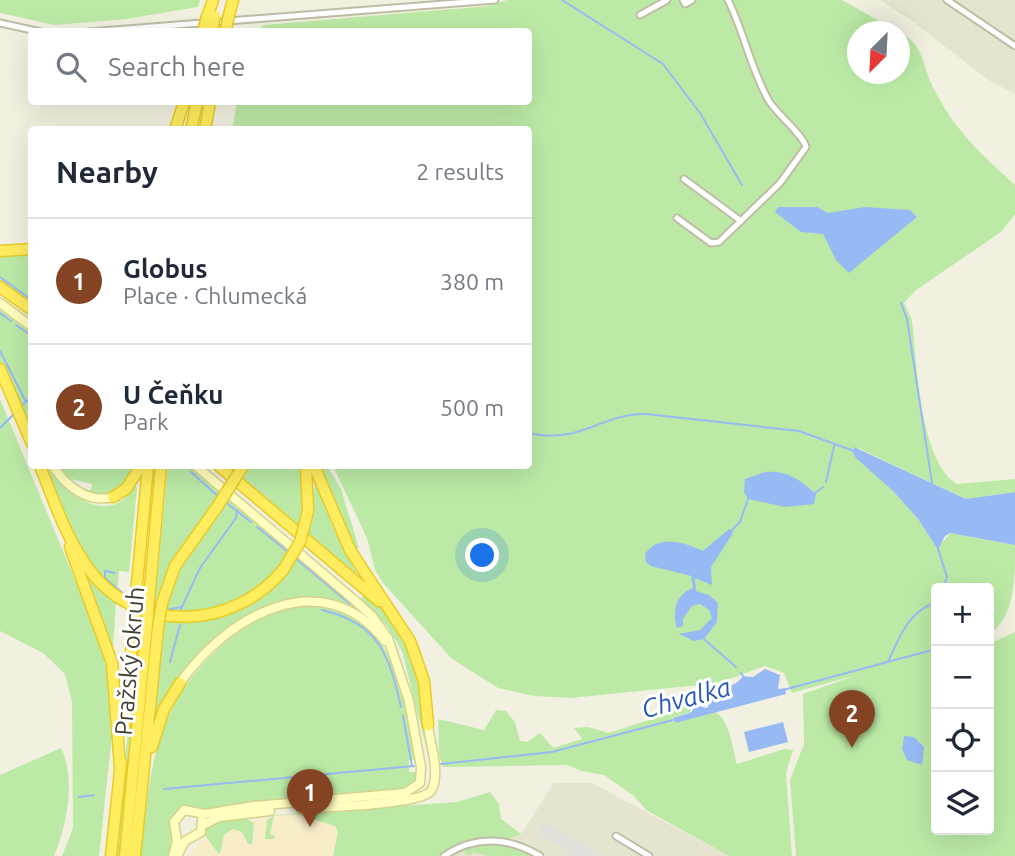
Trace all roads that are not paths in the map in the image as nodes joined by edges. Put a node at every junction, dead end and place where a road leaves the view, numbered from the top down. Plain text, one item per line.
1 (213, 0) edge
2 (219, 0) edge
3 (233, 0) edge
4 (495, 0) edge
5 (667, 0) edge
6 (683, 0) edge
7 (692, 0) edge
8 (728, 0) edge
9 (962, 0) edge
10 (950, 2) edge
11 (640, 15) dead end
12 (211, 16) junction
13 (0, 23) edge
14 (139, 28) edge
15 (208, 28) edge
16 (226, 28) edge
17 (28, 29) edge
18 (1015, 46) edge
19 (183, 105) edge
20 (196, 105) edge
21 (210, 105) edge
22 (176, 126) edge
23 (192, 126) edge
24 (207, 126) edge
25 (684, 179) dead end
26 (677, 218) dead end
27 (741, 221) junction
28 (28, 247) edge
29 (0, 248) edge
30 (0, 287) edge
31 (0, 303) edge
32 (28, 307) edge
33 (28, 324) edge
34 (0, 369) edge
35 (28, 435) edge
36 (41, 469) edge
37 (56, 469) edge
38 (139, 469) edge
39 (148, 469) edge
40 (161, 469) edge
41 (200, 469) edge
42 (223, 469) edge
43 (241, 469) edge
44 (306, 469) edge
45 (315, 469) edge
46 (113, 497) joint
47 (55, 503) junction
48 (152, 626) junction
49 (402, 626) junction
50 (402, 675) junction
51 (180, 682) joint
52 (428, 725) joint
53 (120, 767) junction
54 (145, 768) junction
55 (197, 812) junction
56 (203, 825) junction
57 (176, 830) junction
58 (616, 836) dead end
59 (190, 839) junction
60 (446, 855) edge
61 (111, 856) edge
62 (125, 856) edge
63 (135, 856) edge
64 (175, 856) edge
65 (460, 856) edge
66 (540, 856) edge
67 (649, 856) edge

1 - 12 highway
2 - 12 highway
3 - 16 highway, bridge
4 - 14 street
5 - 11 street
6 - 7 street
8 - 27 street
9 - 10 street
10 - 18 street
12 - 15 highway, bridge
13 - 17 street
19 - 22 highway
20 - 23 highway
21 - 24 highway
25 - 27 street
26 - 27 street
28 - 29 highway
30 - 32 highway
31 - 33 main road
34 - 35 highway
36 - 47 highway
37 - 46 main road
38 - 46 highway
39 - 53 highway, Pražský okruh, bridge
40 - 48 highway, Pražský okruh, bridge
41 - 50 main road
42 - 49 highway
43 - 48 highway, bridge
44 - 47 highway, bridge
45 - 49 highway
47 - 53 highway
48 - 54 highway
48 - 62 highway, Pražský okruh
49 - 52 highway
50 - 51 main road
50 - 55 main road
51 - 54 highway
52 - 56 main road
53 - 61 highway, Pražský okruh
54 - 63 highway
55 - 56 main road
55 - 57 main road
56 - 59 main road
57 - 59 main road
57 - 64 main road
58 - 67 street
59 - 64 main road
60 - 65 street
60 - 66 street

